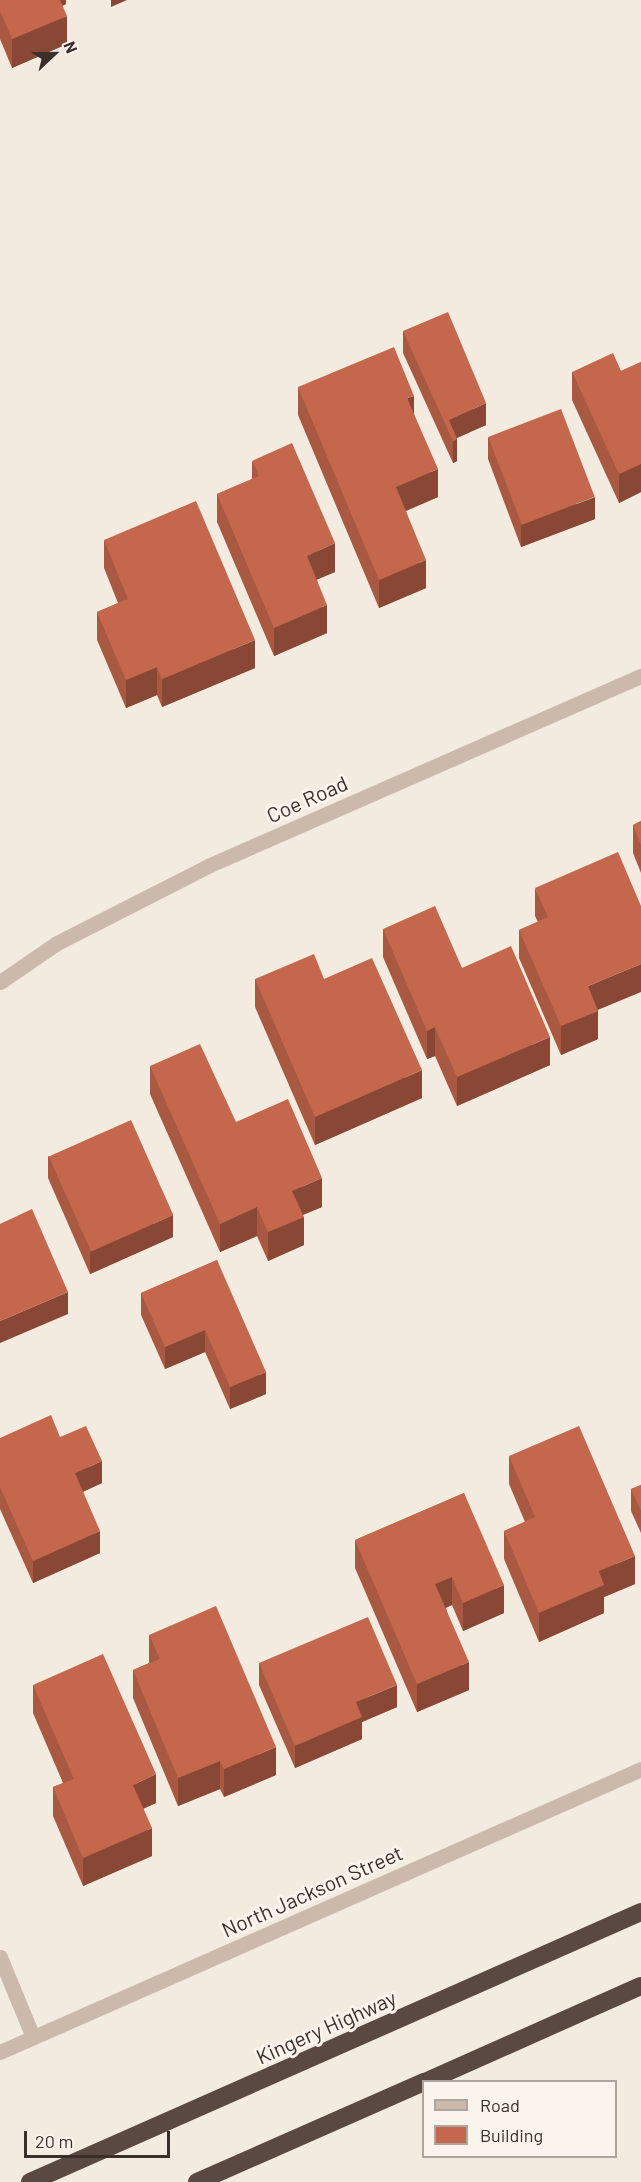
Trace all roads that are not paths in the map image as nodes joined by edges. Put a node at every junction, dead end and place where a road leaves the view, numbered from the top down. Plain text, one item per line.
1 (641, 676) edge
2 (0, 982) edge
3 (641, 1769) edge
4 (641, 1912) edge
5 (0, 1957) edge
6 (641, 1986) edge
7 (33, 2037) junction
8 (0, 2052) edge
9 (429, 2080) edge
10 (422, 2083) edge
11 (30, 2182) edge
12 (196, 2182) edge

1 - 2 street, Coe Road
3 - 7 street, North Jackson Street
4 - 11 highway, Kingery Highway
5 - 7 street
6 - 9 highway
7 - 8 street, North Jackson Street
10 - 12 highway

